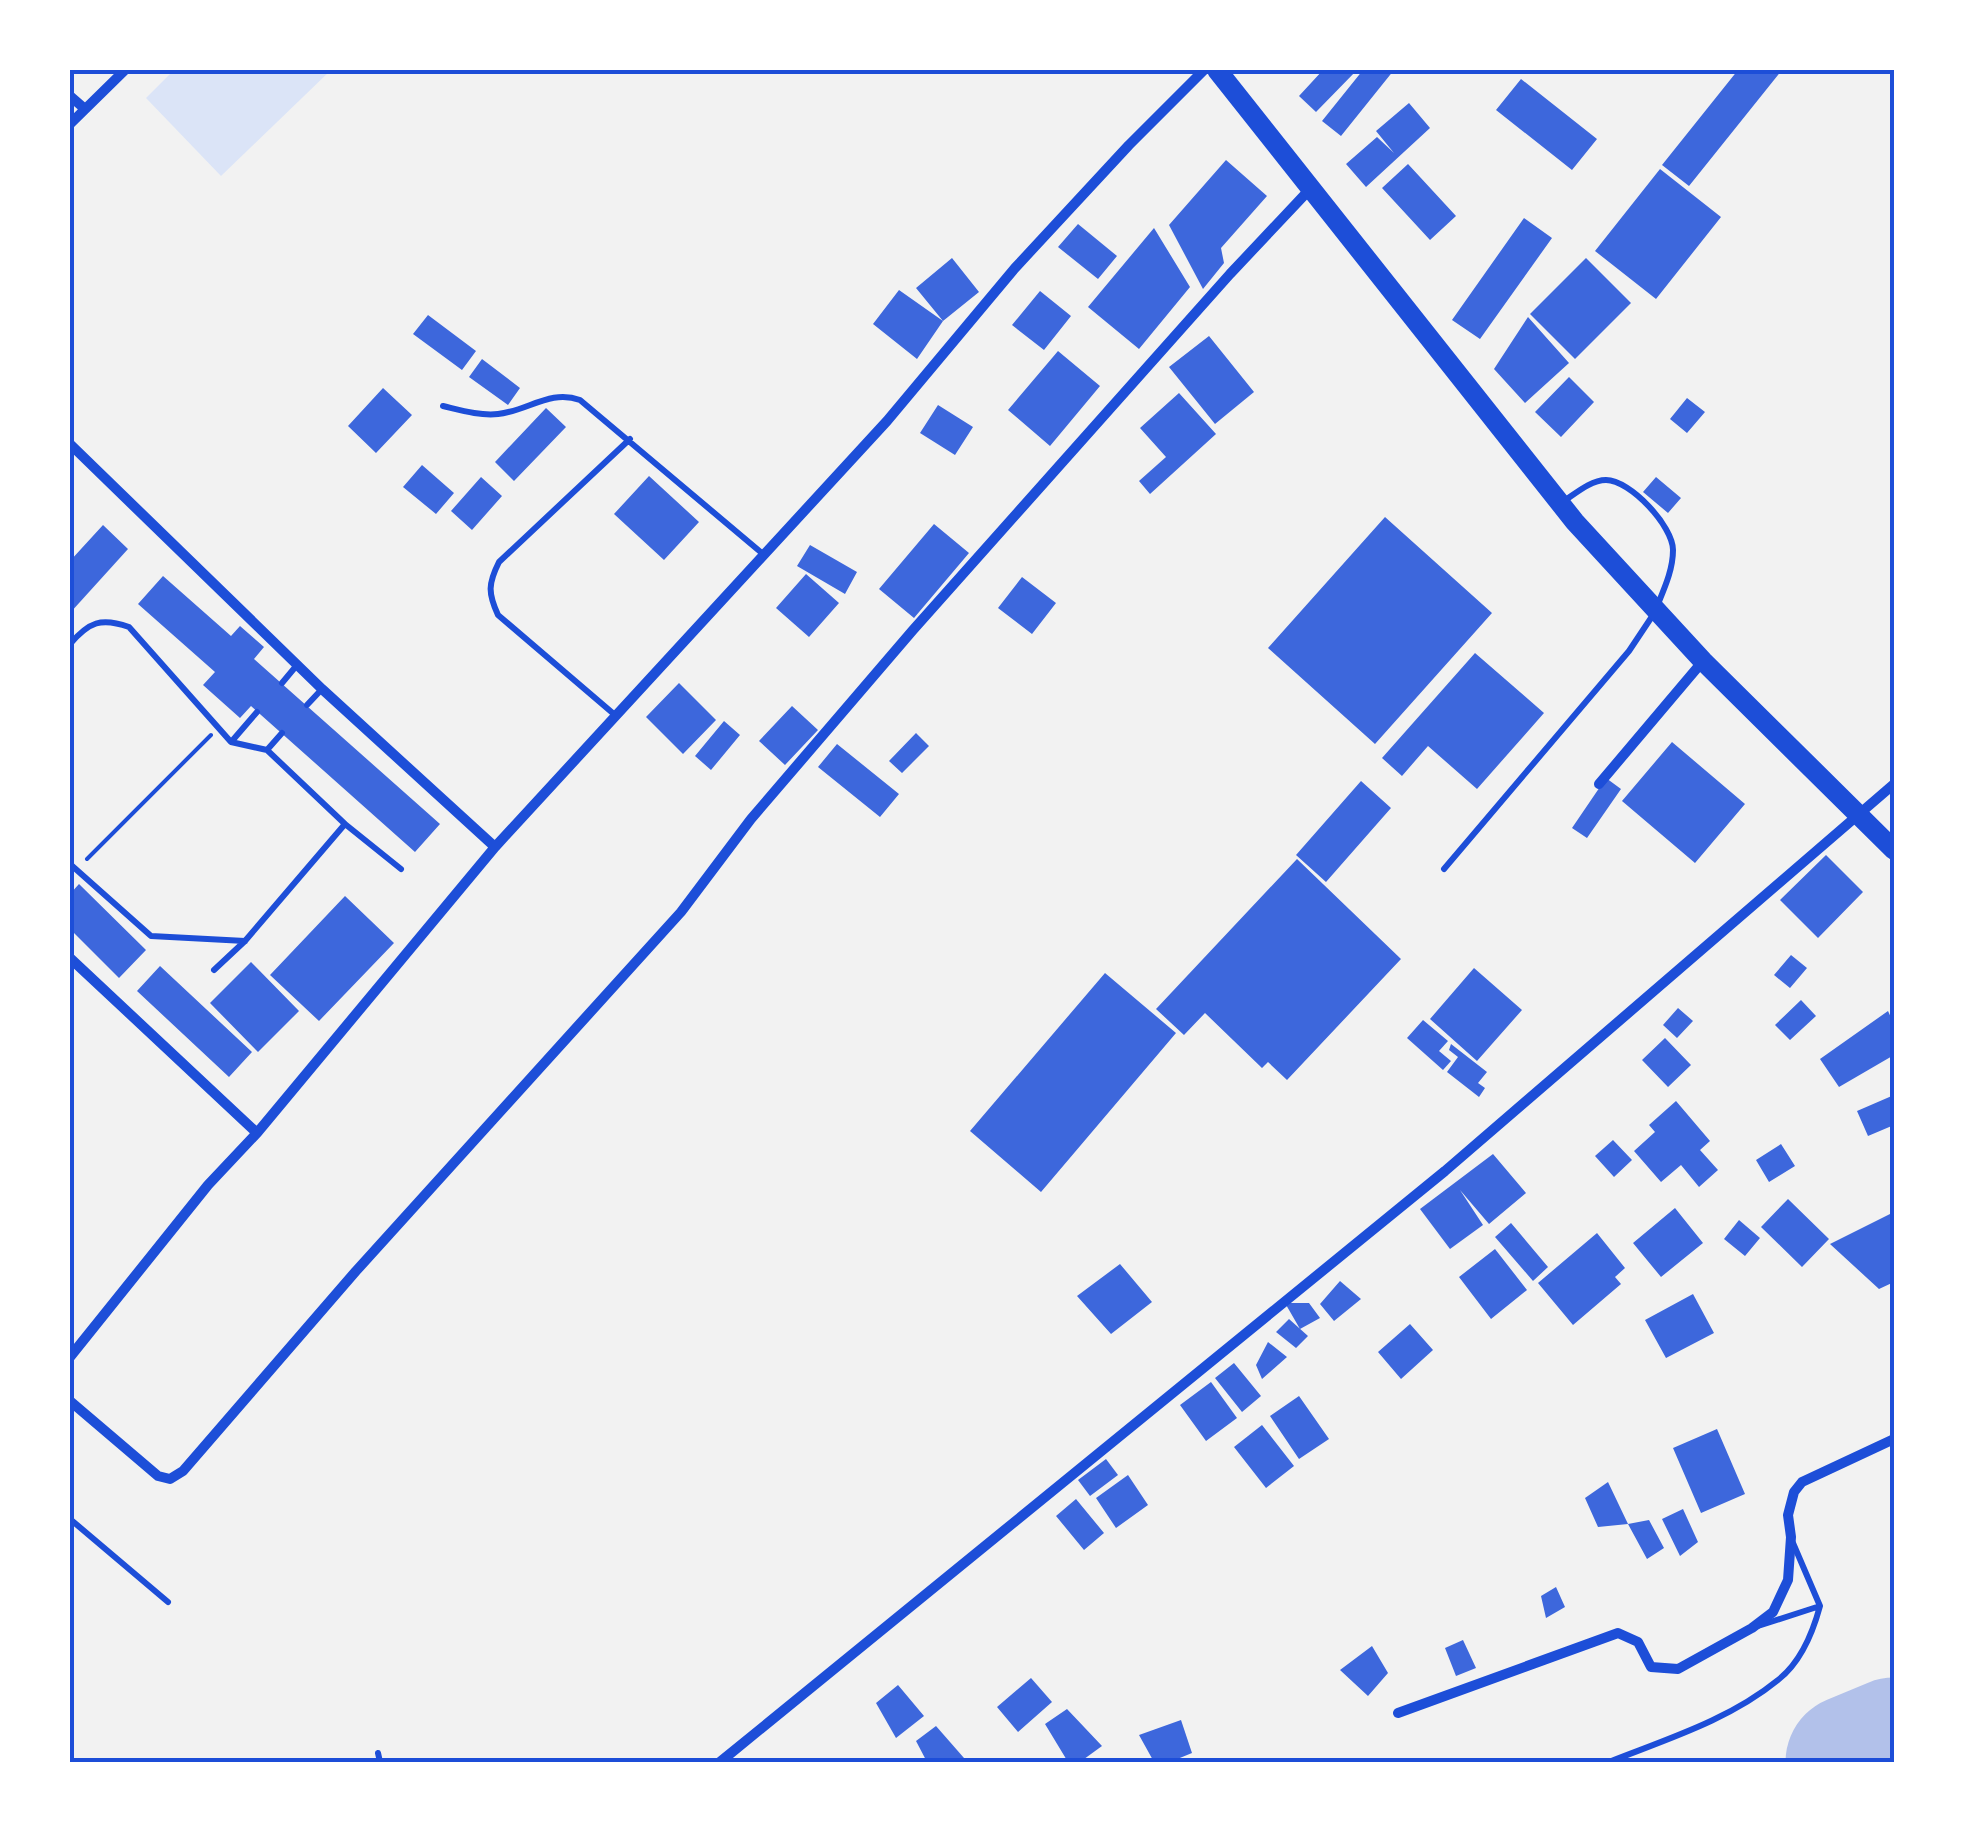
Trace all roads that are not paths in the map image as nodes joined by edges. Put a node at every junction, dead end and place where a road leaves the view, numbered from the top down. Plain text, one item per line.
1 (125, 70) edge
2 (1204, 70) edge
3 (1218, 70) edge
4 (70, 96) edge
5 (85, 109) junction
6 (70, 124) edge
7 (1311, 188) junction
8 (443, 406) dead end
9 (630, 439) junction
10 (70, 444) edge
11 (1560, 504) junction
12 (763, 554) junction
13 (1655, 611) junction
14 (70, 644) edge
15 (1703, 662) junction
16 (298, 665) junction
17 (282, 683) dead end
18 (322, 689) junction
19 (307, 706) dead end
20 (257, 712) dead end
21 (615, 716) junction
22 (282, 734) dead end
23 (231, 742) junction
24 (267, 750) junction
25 (1599, 784) dead end
26 (1894, 784) edge
27 (1859, 817) junction
28 (345, 824) junction
29 (495, 848) junction
30 (1894, 850) edge
31 (73, 867) edge
32 (401, 869) dead end
33 (1444, 869) dead end
34 (246, 941) junction
35 (70, 958) edge
36 (214, 970) dead end
37 (257, 1133) junction
38 (70, 1357) edge
39 (70, 1401) edge
40 (1894, 1439) edge
41 (70, 1519) edge
42 (1791, 1537) junction
43 (168, 1602) dead end
44 (1820, 1606) junction
45 (1752, 1628) junction
46 (1398, 1713) dead end
47 (720, 1762) edge
48 (1609, 1762) edge

1 - 5 street
2 - 12 street
3 - 7 highway
4 - 5 street
5 - 6 street
7 - 11 highway
7 - 39 street
8 - 9 lane
9 - 12 lane
9 - 21 lane
10 - 16 street
11 - 13 highway
11 - 13 lane
12 - 21 street
13 - 15 highway
13 - 33 lane
14 - 23 lane
15 - 25 street
15 - 27 highway
16 - 17 lane
16 - 18 street
18 - 19 lane
18 - 29 street
20 - 23 lane
21 - 29 street
22 - 24 lane
23 - 24 lane
24 - 28 lane
26 - 27 street
27 - 30 highway
27 - 47 street
28 - 32 lane
28 - 34 lane
29 - 37 street
31 - 34 lane
34 - 36 lane
35 - 37 street
37 - 38 street
40 - 42 street
41 - 43 lane
42 - 44 lane
42 - 45 street
44 - 45 lane
44 - 48 lane
45 - 46 street

